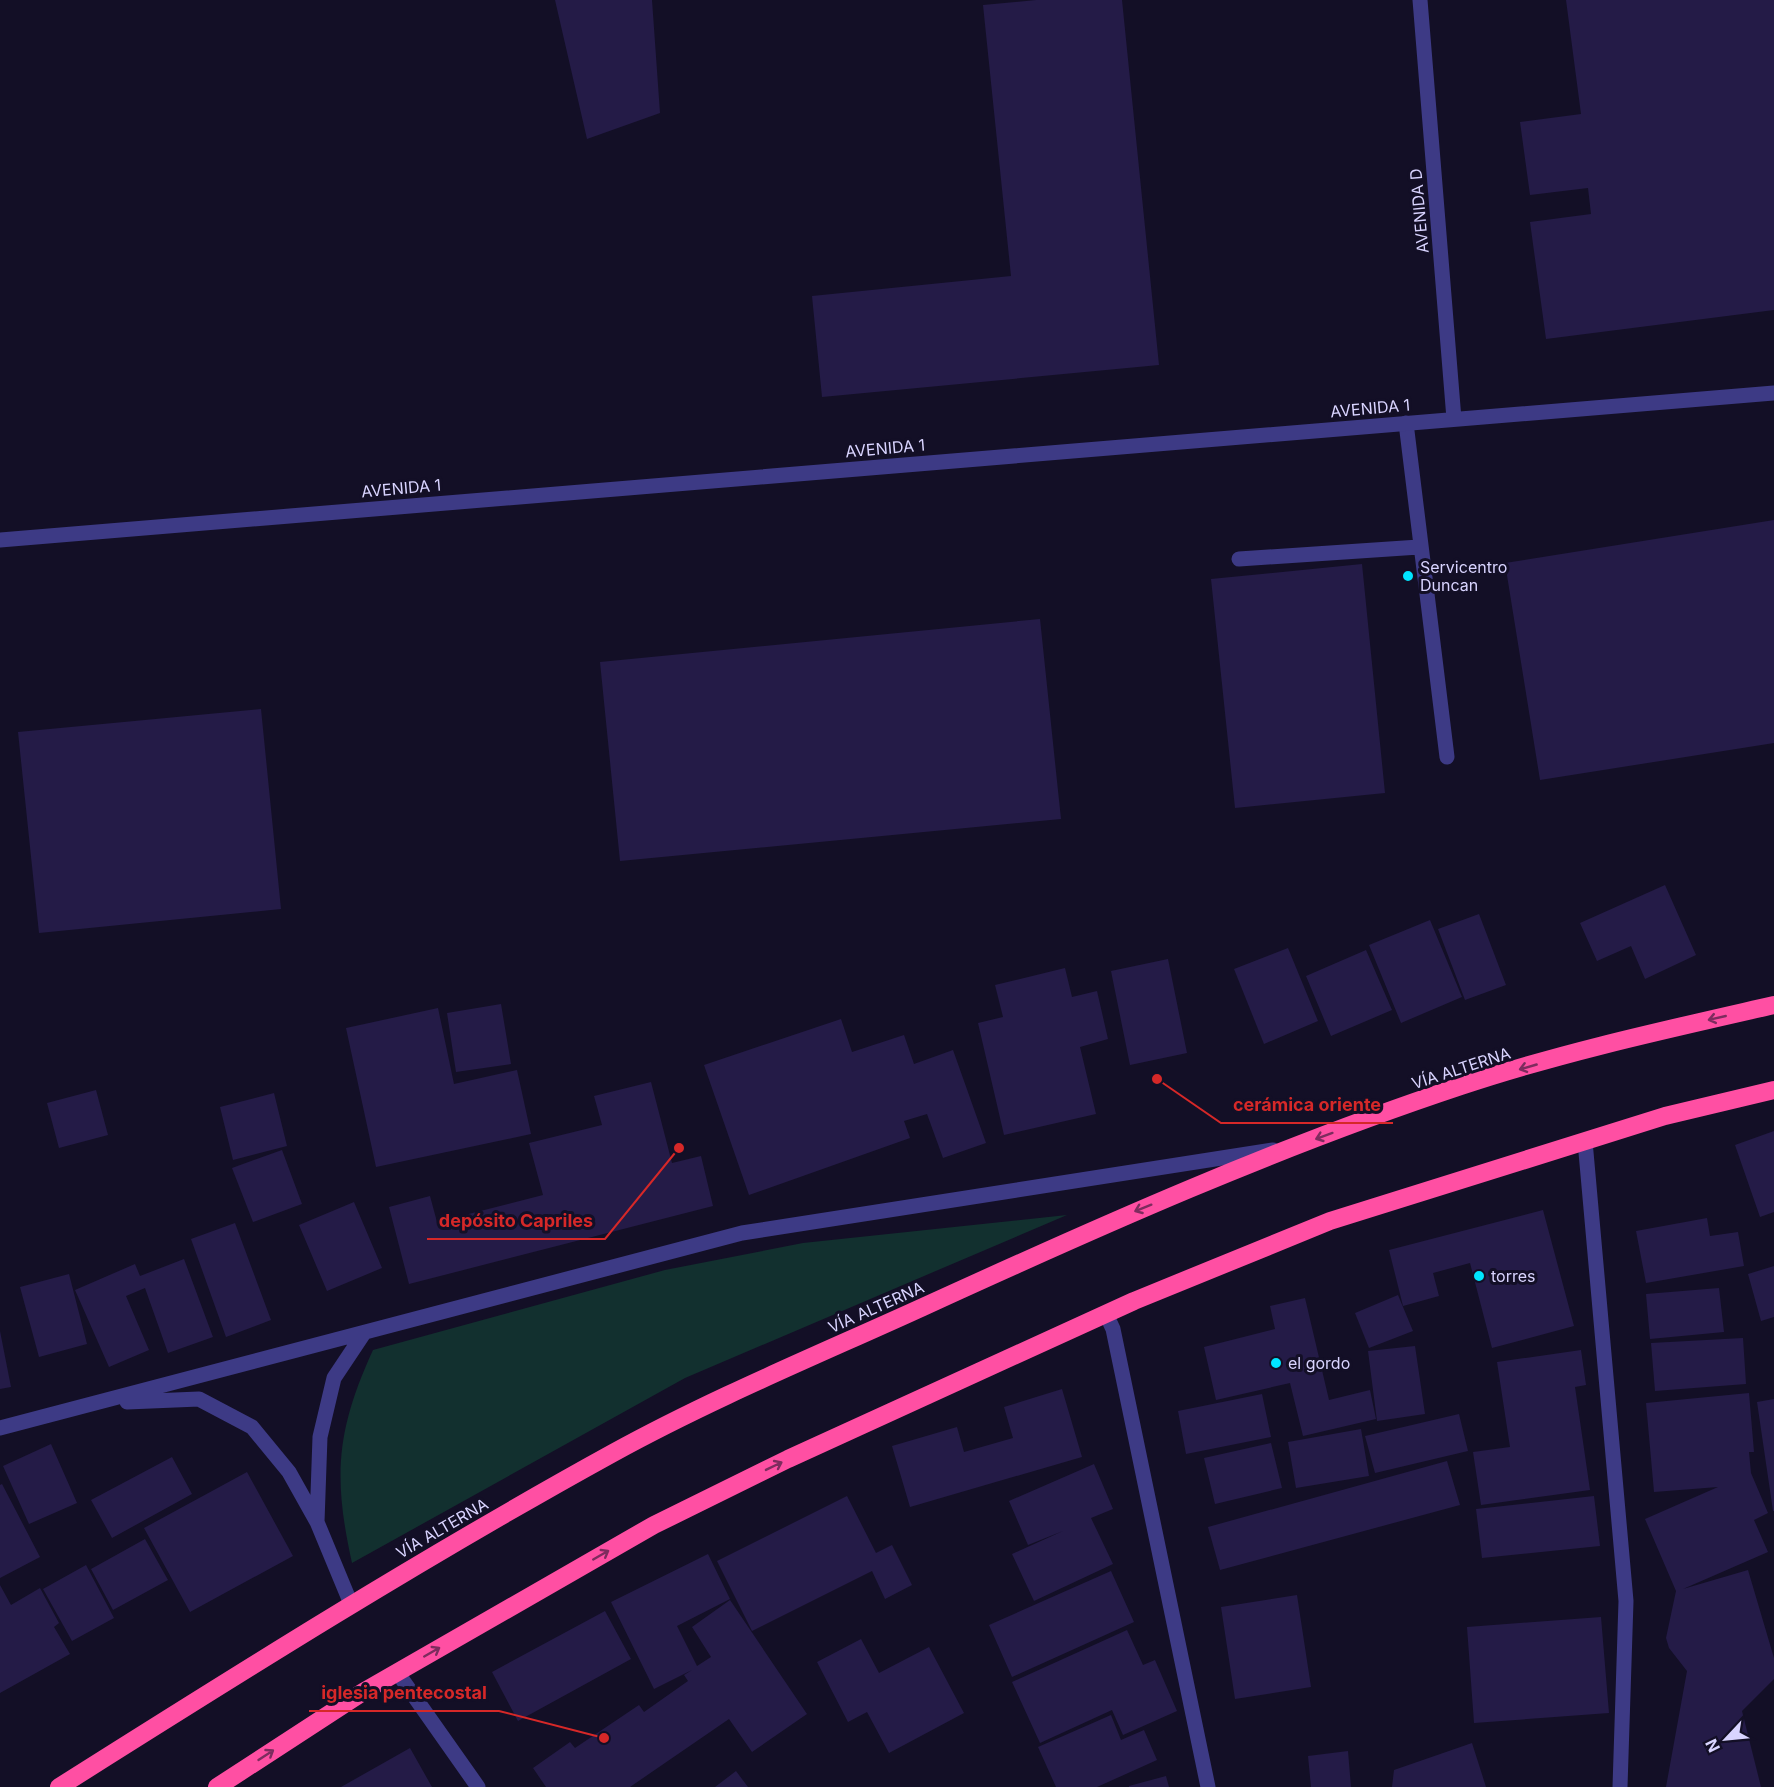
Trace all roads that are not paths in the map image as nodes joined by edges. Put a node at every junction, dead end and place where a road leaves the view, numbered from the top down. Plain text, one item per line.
1 (1420, 0) edge
2 (1774, 393) edge
3 (1454, 419) junction
4 (1406, 423) junction
5 (0, 540) edge
6 (1419, 547) junction
7 (1239, 559) dead end
8 (1447, 757) dead end
9 (1774, 1005) edge
10 (1774, 1090) edge
11 (1585, 1141) junction
12 (1294, 1147) junction
13 (1107, 1314) junction
14 (364, 1333) junction
15 (97, 1403) junction
16 (0, 1428) edge
17 (317, 1522) junction
18 (351, 1604) junction
19 (397, 1672) junction
20 (58, 1787) edge
21 (217, 1787) edge
22 (478, 1787) edge
23 (1208, 1787) edge
24 (1620, 1787) edge

1 - 3 street, AVENIDA D
2 - 3 street, AVENIDA 1
3 - 4 street, AVENIDA 1
4 - 5 street, AVENIDA 1
4 - 6 street
6 - 7 street
6 - 8 street
9 -> 12 highway, VÍA ALTERNA
10 - 11 highway
11 - 13 highway
11 - 24 street
12 - 14 street
12 -> 18 highway, VÍA ALTERNA
19 -> 13 highway
13 - 23 street
14 - 15 street
14 - 17 street
15 - 16 street
15 - 17 street
17 - 18 street
18 - 20 highway, VÍA ALTERNA
21 -> 19 highway
19 - 22 street

